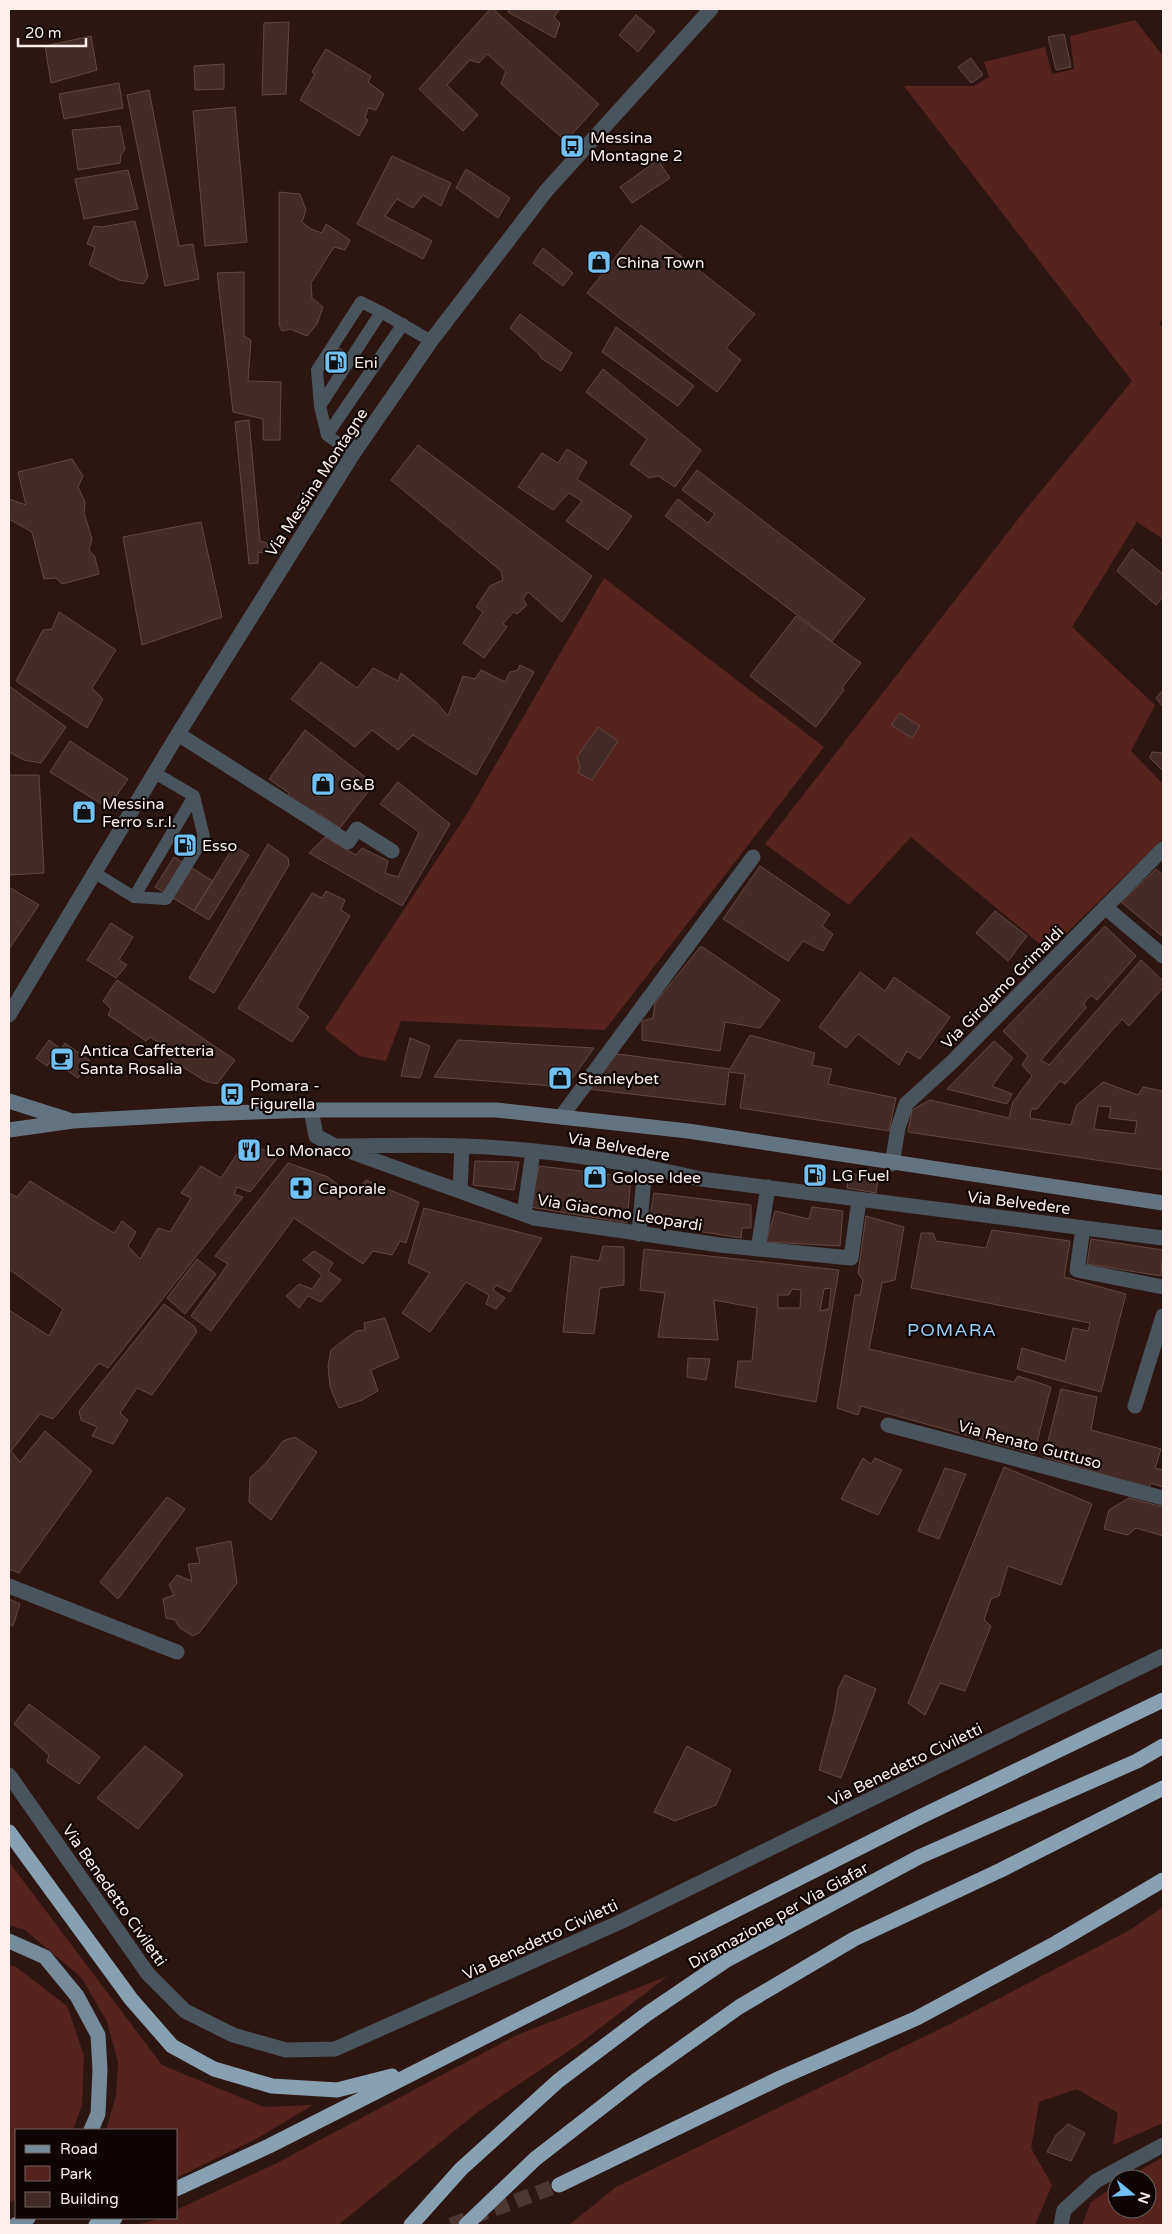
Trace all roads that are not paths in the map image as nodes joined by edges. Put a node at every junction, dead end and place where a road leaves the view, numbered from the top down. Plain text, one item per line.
1 (711, 9) edge
2 (381, 312) junction
3 (403, 324) junction
4 (431, 341) junction
5 (320, 406) junction
6 (327, 436) junction
7 (353, 454) junction
8 (178, 734) junction
9 (155, 773) junction
10 (194, 796) junction
11 (1163, 849) edge
12 (392, 851) dead end
13 (753, 857) dead end
14 (94, 872) junction
15 (134, 897) junction
16 (1105, 907) junction
17 (1163, 956) edge
18 (9, 1015) edge
19 (9, 1101) edge
20 (310, 1110) junction
21 (561, 1117) junction
22 (73, 1121) junction
23 (9, 1130) edge
24 (335, 1146) junction
25 (462, 1146) junction
26 (533, 1151) junction
27 (892, 1164) junction
28 (645, 1166) junction
29 (768, 1187) junction
30 (460, 1191) junction
31 (859, 1200) junction
32 (1163, 1203) edge
33 (524, 1214) junction
34 (1083, 1228) junction
35 (639, 1234) junction
36 (1163, 1238) edge
37 (758, 1248) junction
38 (1163, 1287) edge
39 (1163, 1316) edge
40 (1135, 1406) dead end
41 (888, 1425) dead end
42 (1163, 1498) edge
43 (9, 1586) edge
44 (177, 1652) dead end
45 (1163, 1656) edge
46 (1163, 1700) edge
47 (1163, 1746) edge
48 (9, 1775) edge
49 (1163, 1788) edge
50 (9, 1832) edge
51 (1163, 1880) edge
52 (9, 1941) edge
53 (418, 2070) junction
54 (91, 2129) edge
55 (1163, 2145) edge
56 (559, 2185) tunnel mouth
57 (178, 2189) edge
58 (26, 2219) edge
59 (112, 2219) edge
60 (15, 2225) edge
61 (96, 2225) edge
62 (411, 2225) edge
63 (466, 2225) edge
64 (1061, 2225) edge

1 - 4 street, Via Messina Montagne
2 - 3 lane
2 - 5 lane
2 - 5 lane
3 - 4 lane
3 - 6 lane
4 - 7 street, Via Messina Montagne
5 - 6 lane
6 - 7 lane
7 - 8 street, Via Messina Montagne
8 - 9 street, Via Messina Montagne
8 - 12 street
9 - 10 lane
9 - 14 street, Via Messina Montagne
10 - 15 lane
10 - 15 lane
11 - 16 street, Via Girolamo Grimaldi
13 - 21 street
14 - 15 lane
14 - 18 street, Via Messina Montagne
16 - 17 street
16 - 27 street, Via Girolamo Grimaldi
19 - 22 main road
20 - 21 main road
20 - 22 main road
20 - 24 street, Via Giacomo Leopardi
21 - 27 main road
22 - 23 main road
24 - 25 street, Via Belvedere
24 - 30 street, Via Giacomo Leopardi
25 - 26 street, Via Belvedere
25 - 30 street
26 - 28 street, Via Belvedere
26 - 33 street
27 - 32 main road
28 - 29 street, Via Belvedere
28 - 35 street
29 - 31 street, Via Belvedere
29 - 37 street
30 - 33 street, Via Giacomo Leopardi
31 - 34 street, Via Belvedere
31 - 37 street, Via Giacomo Leopardi
33 - 35 street, Via Giacomo Leopardi
34 - 36 street, Via Belvedere
34 - 38 street
35 - 37 street, Via Giacomo Leopardi
39 - 40 street
41 - 42 street, Via Renato Guttuso
43 - 44 street
45 - 48 street, Via Benedetto Civiletti
46 - 53 highway
47 - 62 highway, Diramazione per Via Giafar
49 - 63 highway
50 - 53 highway
51 - 56 highway
52 - 54 main road
53 - 57 highway
55 - 64 street
58 - 60 main road
59 - 61 highway

